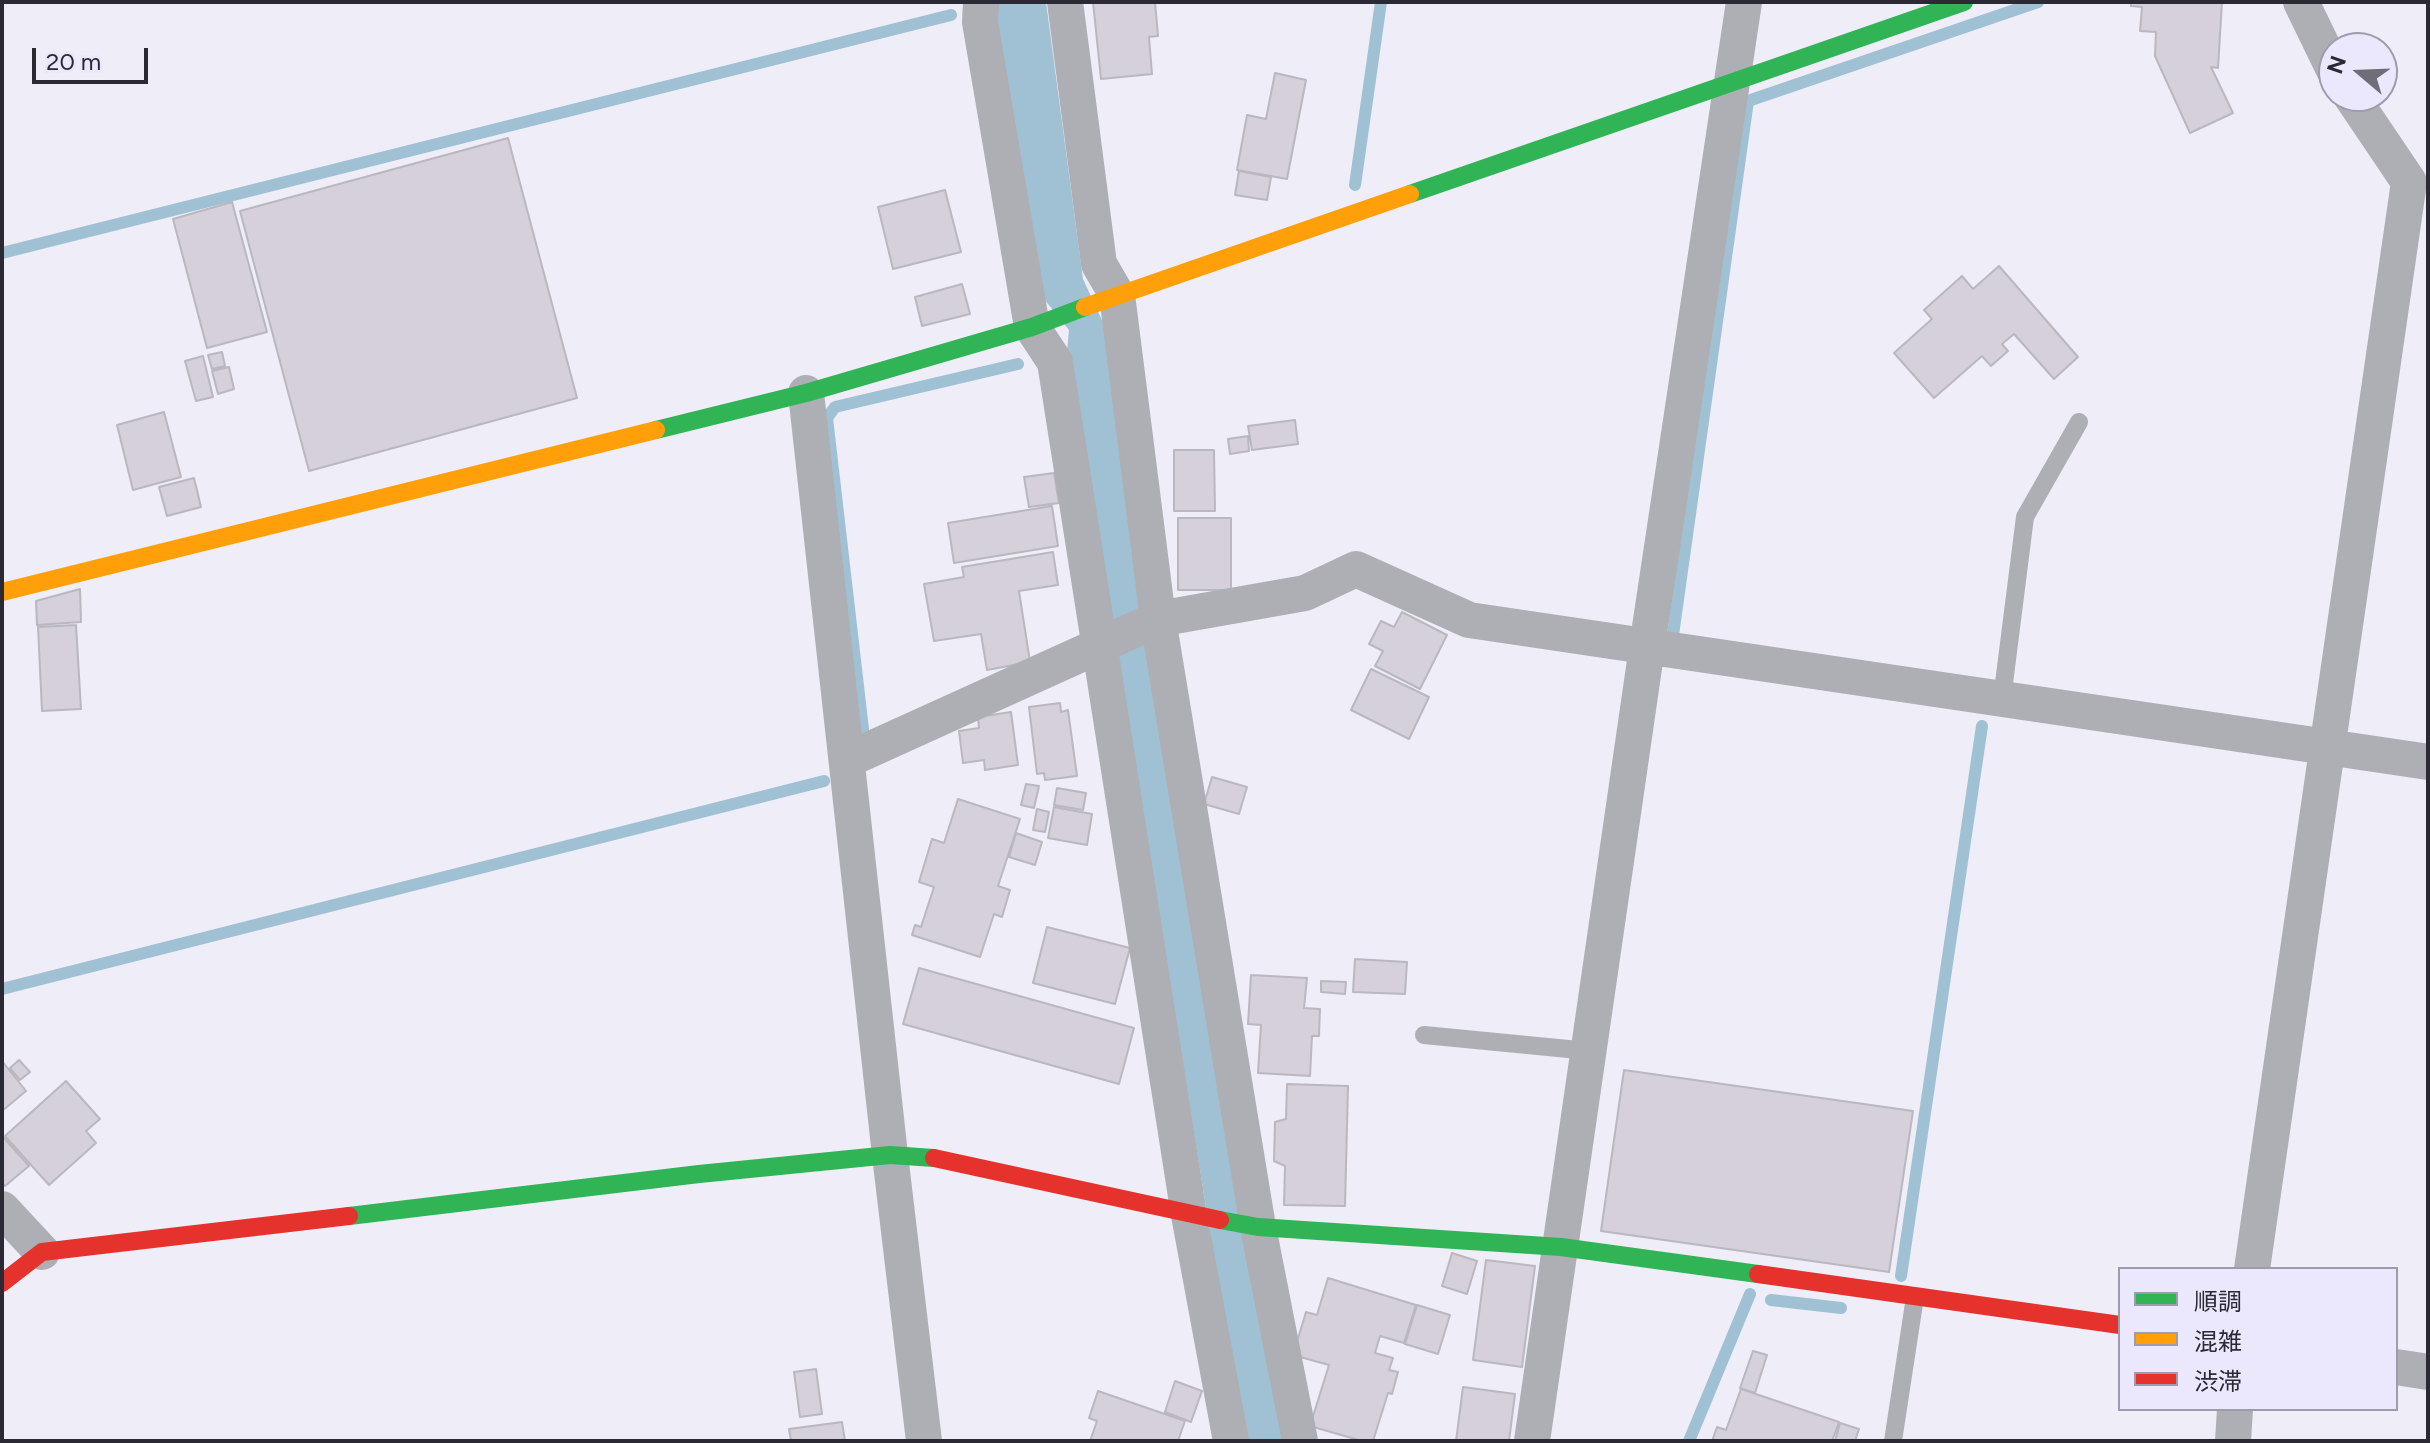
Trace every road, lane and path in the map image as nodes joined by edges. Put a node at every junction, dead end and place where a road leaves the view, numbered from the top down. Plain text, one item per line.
1 (981, 2) edge
2 (1065, 2) edge
3 (1744, 2) edge
4 (1964, 2) edge
5 (2301, 2) edge
6 (2318, 37) edge
7 (1732, 84) junction
8 (2362, 112) edge
9 (1110, 298) junction
10 (1040, 324) junction
11 (806, 393) junction
12 (2079, 422) dead end
13 (2, 592) edge
14 (1155, 621) junction
15 (1102, 646) junction
16 (1647, 647) junction
17 (2002, 699) junction
18 (2328, 747) junction
19 (847, 760) junction
20 (2428, 762) edge
21 (1424, 1035) dead end
22 (1589, 1051) junction
23 (890, 1155) junction
24 (2, 1209) edge
25 (1194, 1215) junction
26 (1255, 1227) junction
27 (1561, 1247) junction
28 (42, 1252) junction
29 (2252, 1267) edge
30 (2, 1283) edge
31 (1915, 1297) junction
32 (2118, 1325) edge
33 (2398, 1367) edge
34 (2428, 1372) edge
35 (2235, 1411) edge
36 (924, 1441) edge
37 (1231, 1441) edge
38 (1300, 1441) edge
39 (1532, 1441) edge
40 (1893, 1441) edge
41 (2233, 1441) edge

1 - 10 street
2 - 9 street
3 - 7 street
4 - 7 street
5 - 6 street
7 - 9 street
7 - 16 street
8 - 18 street
9 - 10 street
9 - 14 street
10 - 11 street
10 - 15 street
11 - 13 street
11 - 19 street
12 - 17 lane
14 - 15 street
14 - 16 street
14 - 26 street
15 - 19 street
15 - 25 street
16 - 17 street
16 - 22 street
17 - 18 street
18 - 20 street
18 - 29 street
19 - 23 street
21 - 22 lane
22 - 27 street
23 - 25 street
23 - 28 street
23 - 36 street
24 - 28 street
25 - 26 street
25 - 37 street
26 - 27 street
26 - 38 street
27 - 31 street
27 - 39 street
28 - 30 street
31 - 32 street
31 - 40 lane
33 - 34 street
35 - 41 street

